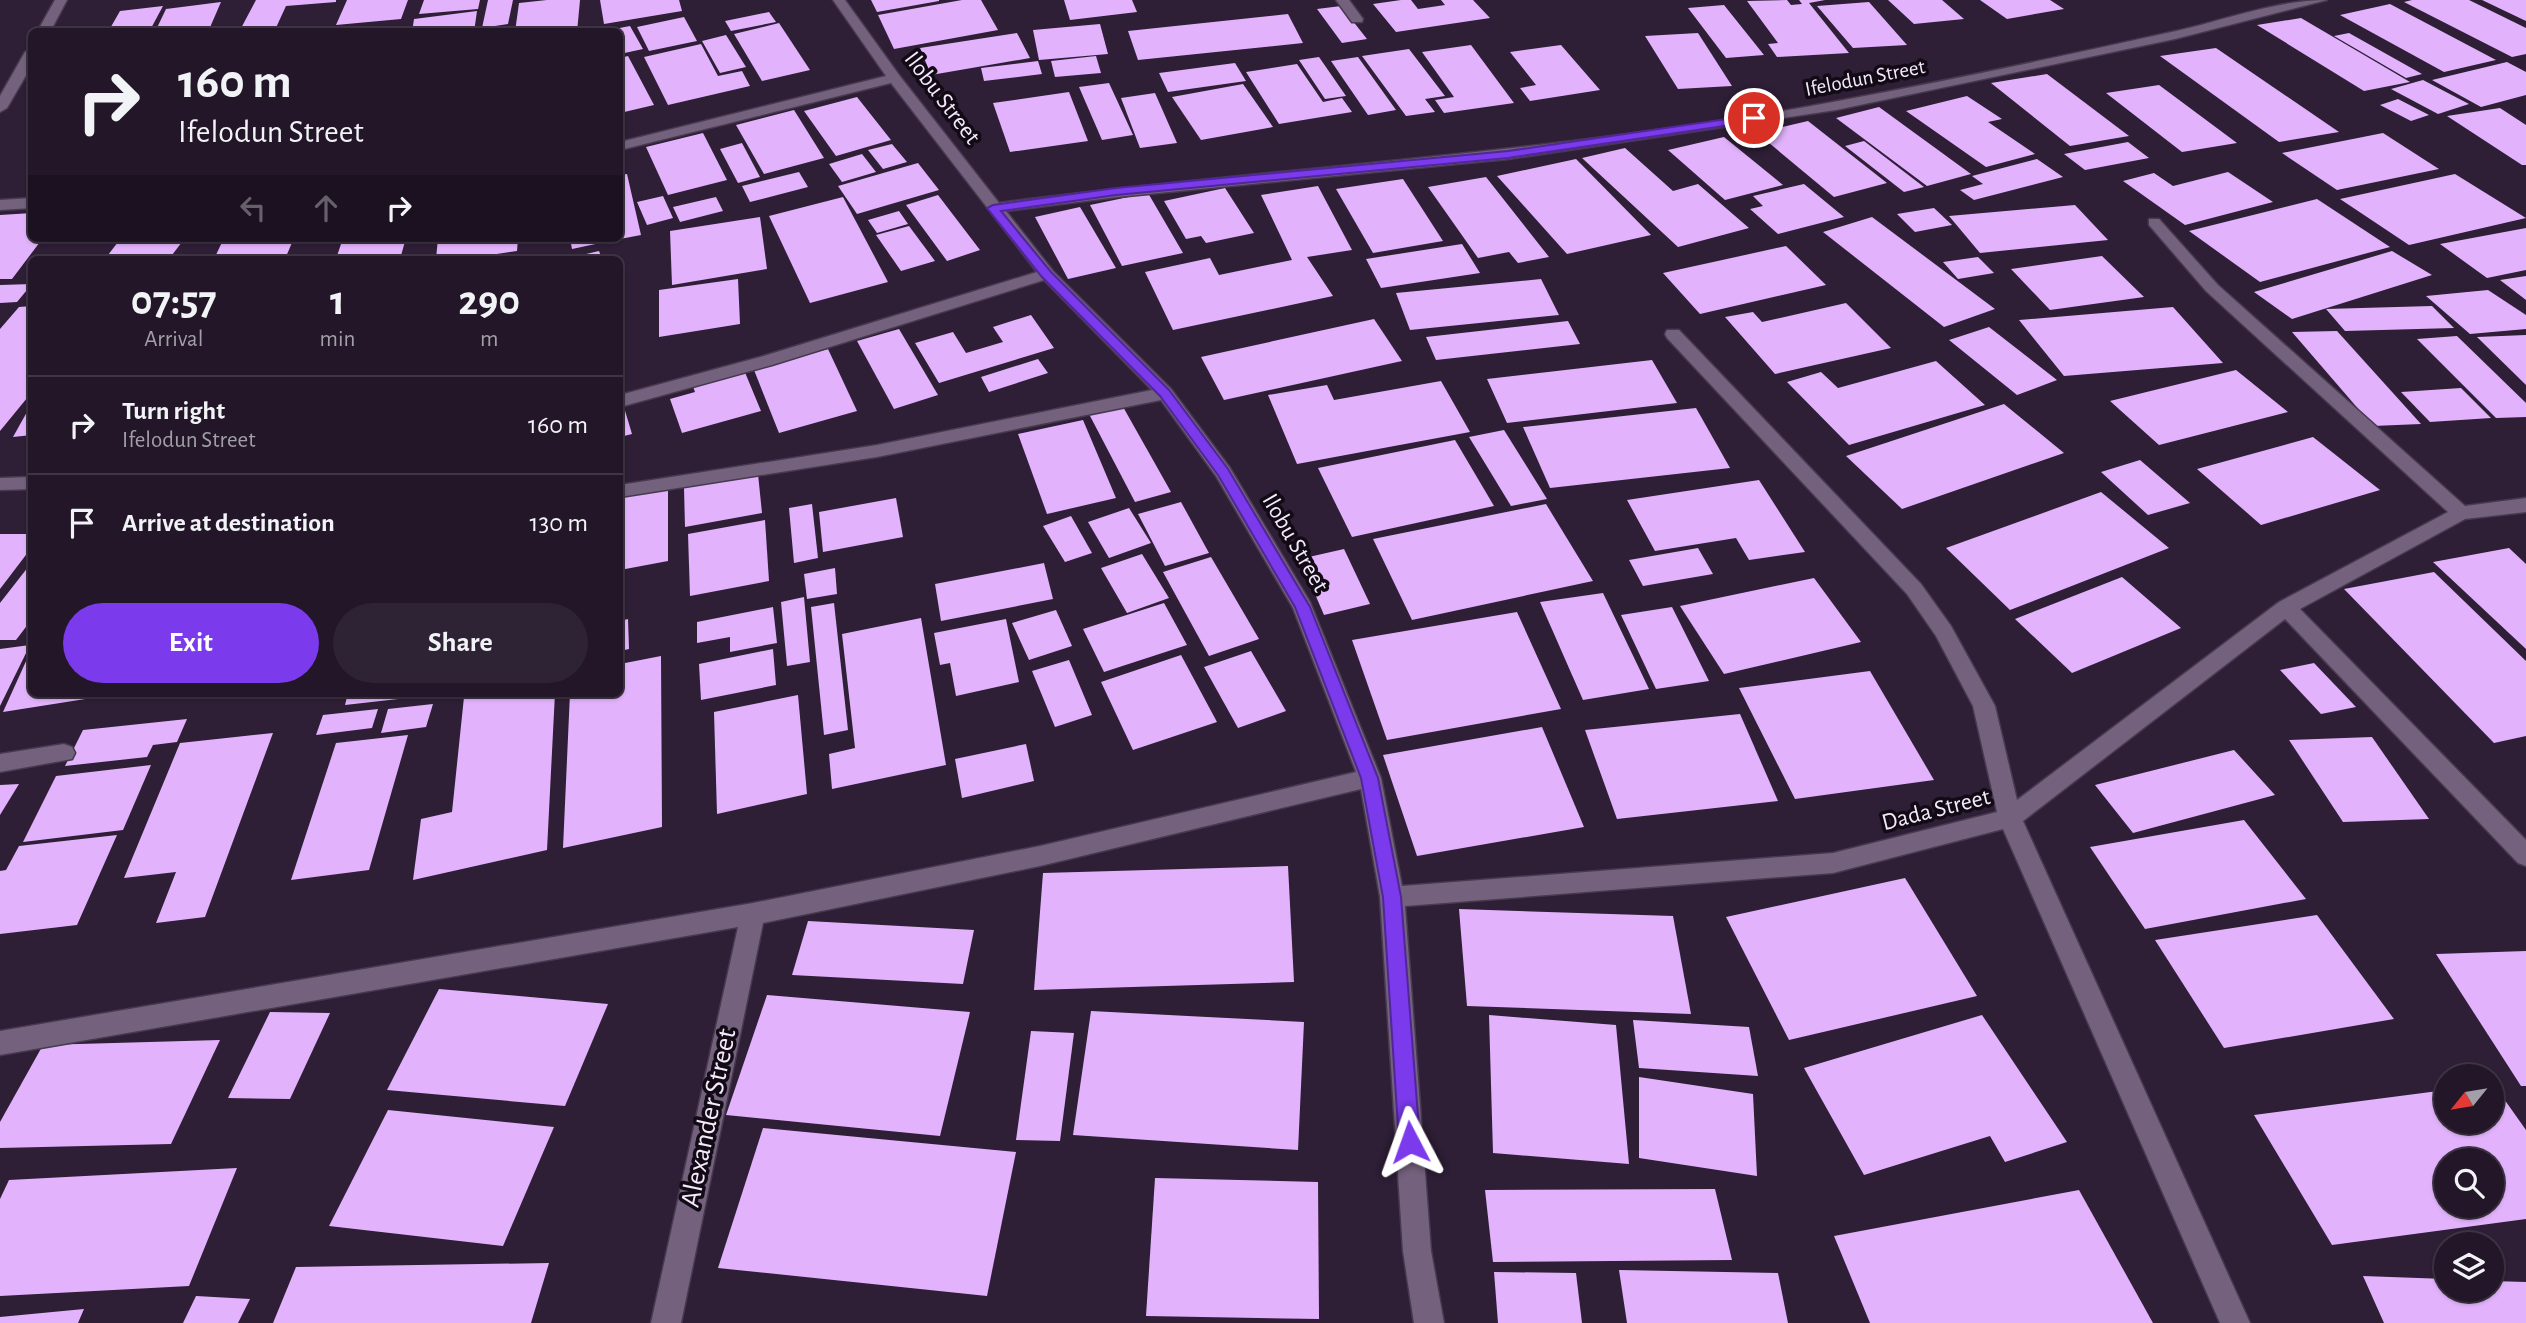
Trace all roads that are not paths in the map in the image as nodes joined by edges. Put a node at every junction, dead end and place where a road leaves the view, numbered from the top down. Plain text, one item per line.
1 (61, 0) edge
2 (839, 0) edge
3 (1342, 0) edge
4 (2321, 0) edge
5 (1357, 19) dead end
6 (45, 28) edge
7 (28, 59) edge
8 (894, 78) junction
9 (0, 108) edge
10 (623, 145) edge
11 (28, 203) edge
12 (0, 205) edge
13 (993, 208) junction
14 (2154, 222) dead end
15 (1047, 274) junction
16 (1673, 334) dead end
17 (1164, 393) junction
18 (623, 400) edge
19 (28, 483) edge
20 (0, 484) edge
21 (623, 491) edge
22 (2526, 505) edge
23 (2461, 513) junction
24 (2286, 607) junction
25 (64, 753) dead end
26 (0, 763) edge
27 (1370, 778) junction
28 (2010, 818) junction
29 (2526, 856) edge
30 (1392, 897) junction
31 (753, 914) junction
32 (2, 1046) edge
33 (666, 1323) edge
34 (1429, 1323) edge
35 (2235, 1323) edge

1 - 6 street
2 - 8 street, Ilobu Street
3 - 5 street
4 - 13 street, Ifelodun Street
7 - 9 street
8 - 10 street
8 - 13 street, Ilobu Street
11 - 12 street
13 - 15 street, Ilobu Street
14 - 23 street
15 - 17 street, Ilobu Street
15 - 18 street
16 - 28 street
17 - 21 street
17 - 27 street, Ilobu Street
19 - 20 street
22 - 23 street, Dada Street
23 - 24 street, Dada Street
24 - 28 street, Dada Street
24 - 29 street
25 - 26 street
27 - 30 street, Ilobu Street
27 - 31 street
28 - 30 street, Dada Street
28 - 35 street
30 - 34 street, Ilobu Street
31 - 32 street
31 - 33 street, Alexander Street

